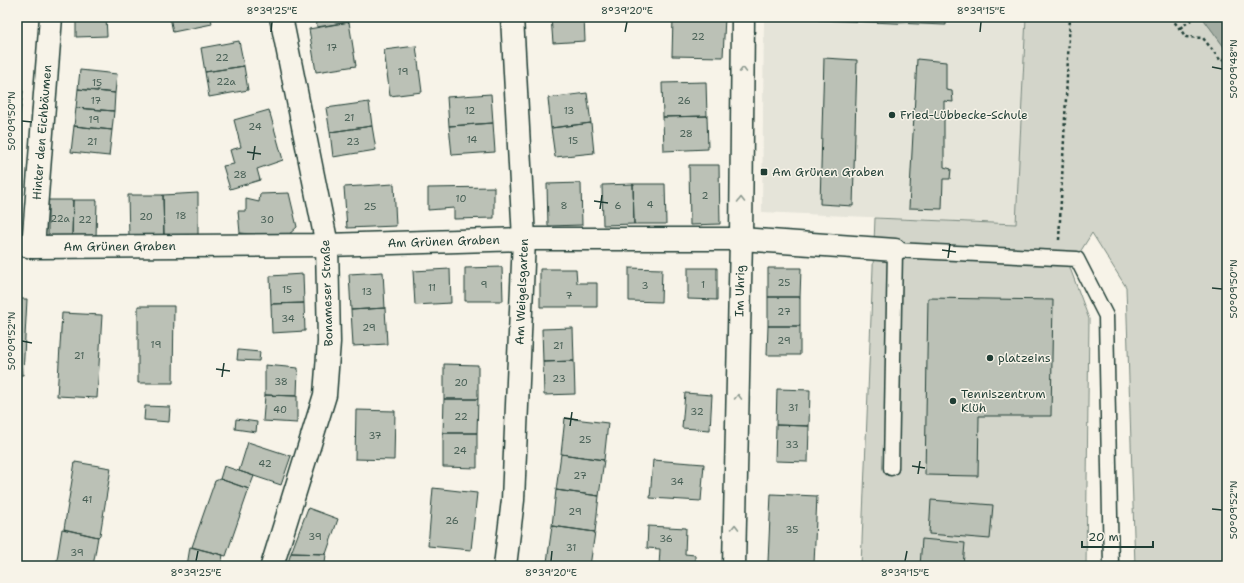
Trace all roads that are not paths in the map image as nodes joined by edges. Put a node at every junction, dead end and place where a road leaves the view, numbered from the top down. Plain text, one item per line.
1 (51, 17) edge
2 (281, 17) edge
3 (512, 17) edge
4 (743, 17) edge
5 (524, 239) junction
6 (741, 239) junction
7 (25, 246) edge
8 (327, 246) junction
9 (895, 250) junction
10 (891, 468) dead end
11 (272, 566) edge
12 (505, 566) edge
13 (734, 566) edge
14 (1111, 566) edge

1 - 7 street, Hinter den Eichbäumen
2 - 8 street, Bonameser Straße
3 - 5 street, Am Weigelsgarten
6 -> 4 street, Im Uhrig
5 - 6 street, Am Grünen Graben
5 - 8 street, Am Grünen Graben
5 - 12 street, Am Weigelsgarten
6 - 9 street, Am Grünen Graben
13 -> 6 street, Im Uhrig
7 - 8 street, Am Grünen Graben
8 - 11 street, Bonameser Straße
9 - 10 lane
9 - 14 lane

